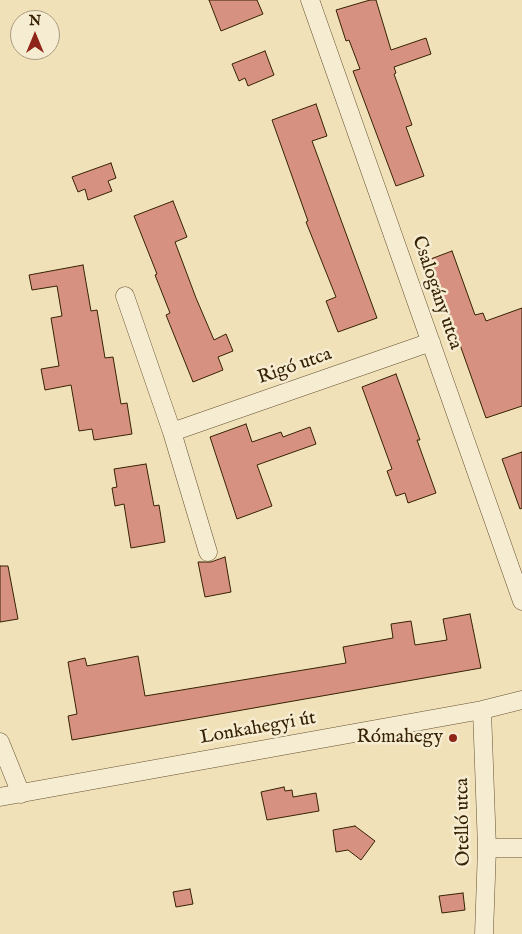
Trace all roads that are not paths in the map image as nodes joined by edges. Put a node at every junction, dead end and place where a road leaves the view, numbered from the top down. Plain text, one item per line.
1 (310, 0) edge
2 (125, 296) dead end
3 (431, 342) junction
4 (172, 432) junction
5 (208, 552) dead end
6 (522, 601) edge
7 (522, 700) edge
8 (482, 710) junction
9 (0, 742) edge
10 (21, 794) junction
11 (0, 797) edge
12 (487, 848) junction
13 (522, 848) edge
14 (484, 934) edge

1 - 3 street, Csalogány utca
2 - 4 street
3 - 4 street, Rigó utca
3 - 6 street, Csalogány utca
4 - 5 street
7 - 8 street, Lonkahegyi út
8 - 10 street, Lonkahegyi út
8 - 12 street, Otelló utca
9 - 10 street
10 - 11 street, Lonkahegyi út
12 - 13 street
12 - 14 street, Otelló utca

